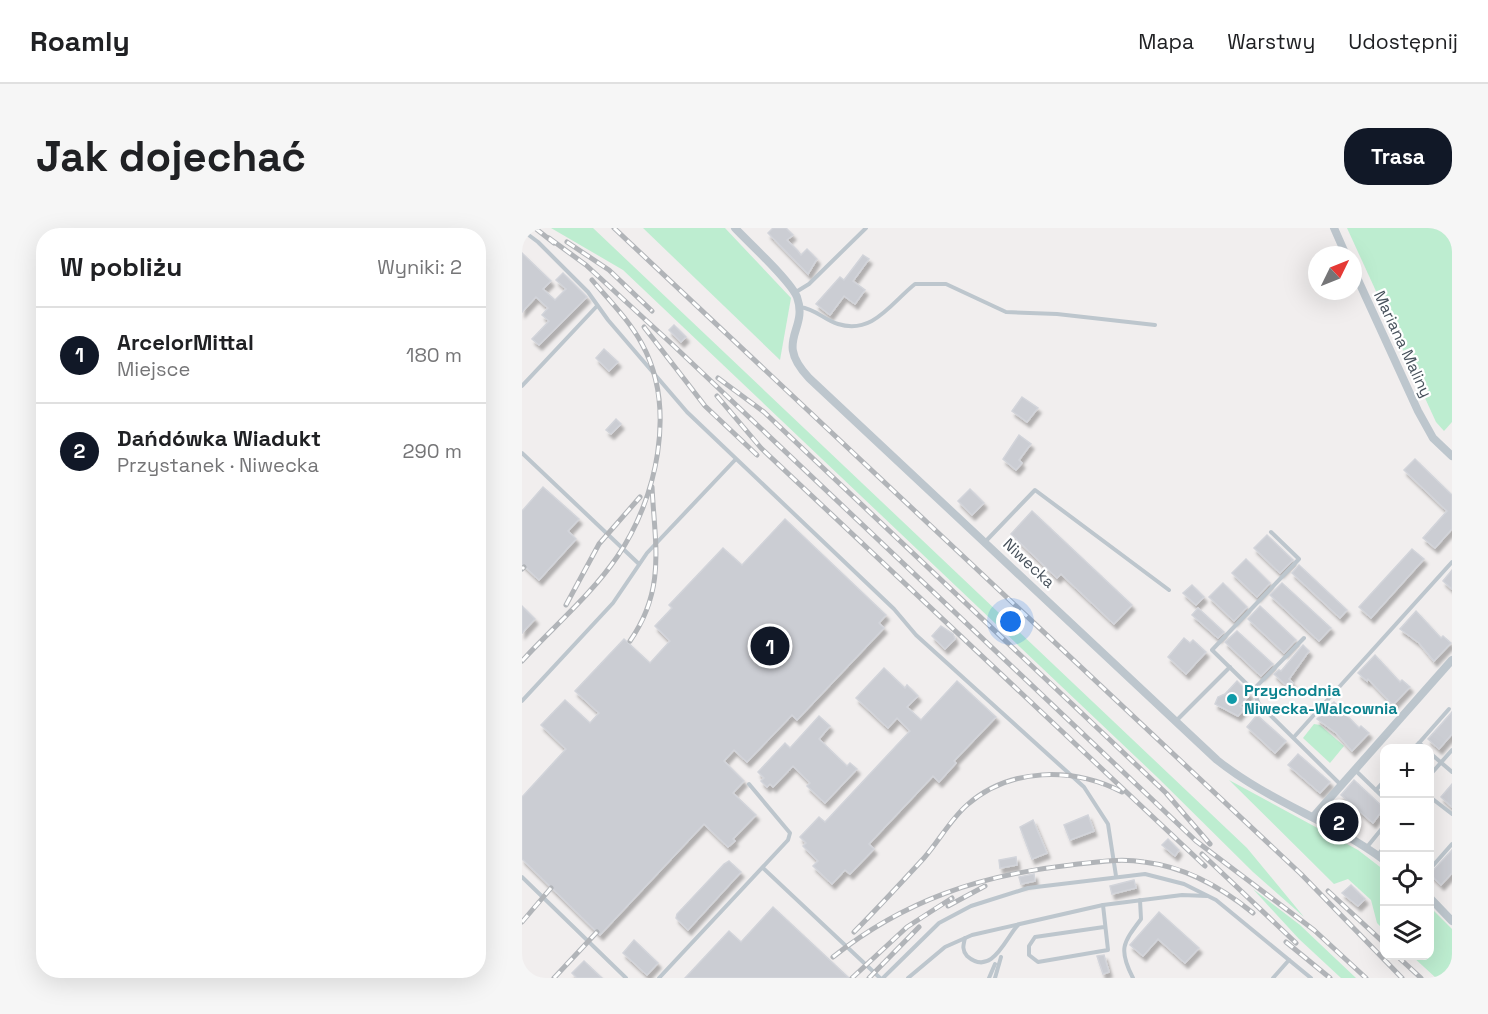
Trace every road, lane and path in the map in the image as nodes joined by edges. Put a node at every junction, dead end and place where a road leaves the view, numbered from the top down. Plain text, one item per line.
1 (735, 228) edge
2 (866, 228) edge
3 (1334, 228) edge
4 (522, 230) edge
5 (1343, 246) edge
6 (1362, 289) edge
7 (795, 293) junction
8 (597, 306) junction
9 (799, 307) junction
10 (1155, 325) dead end
11 (524, 380) edge
12 (522, 386) edge
13 (522, 453) edge
14 (1452, 456) edge
15 (735, 459) junction
16 (1270, 532) dead end
17 (984, 542) junction
18 (1452, 562) edge
19 (639, 564) junction
20 (1169, 590) dead end
21 (1304, 638) dead end
22 (1452, 660) edge
23 (1230, 667) junction
24 (1253, 690) junction
25 (522, 701) edge
26 (1449, 709) dead end
27 (1175, 722) junction
28 (1294, 737) junction
29 (1419, 743) edge
30 (1452, 750) edge
31 (1434, 757) edge
32 (1441, 763) junction
33 (1355, 770) junction
34 (1434, 771) edge
35 (1452, 772) edge
36 (748, 784) dead end
37 (1341, 785) junction
38 (1380, 786) edge
39 (1376, 790) junction
40 (1380, 794) edge
41 (1431, 798) edge
42 (1452, 814) edge
43 (1314, 816) junction
44 (1380, 831) edge
45 (1452, 844) edge
46 (1367, 847) junction
47 (1380, 857) edge
48 (1434, 864) edge
49 (763, 868) junction
50 (1116, 876) junction
51 (522, 878) edge
52 (1210, 896) junction
53 (1140, 900) junction
54 (1434, 902) edge
55 (1103, 905) junction
56 (1451, 917) edge
57 (1020, 923) junction
58 (1104, 927) junction
59 (965, 938) junction
60 (1002, 956) junction
61 (1289, 960) junction
62 (995, 963) junction
63 (626, 978) edge
64 (659, 978) edge
65 (881, 978) edge
66 (908, 978) edge
67 (989, 978) edge
68 (995, 978) edge
69 (1133, 978) edge
70 (1273, 978) edge
71 (1311, 978) edge

1 - 7 street, Niwecka
2 - 7 lane
3 - 5 street
4 - 8 lane
6 - 14 street, Mariana Maliny
7 - 9 street, Niwecka
8 - 11 lane
8 - 15 lane
9 - 10 lane
9 - 17 street, Niwecka
11 - 12 lane
13 - 19 lane
15 - 19 lane
15 - 50 lane
16 - 23 lane
17 - 20 lane
17 - 27 street, Niwecka
18 - 28 lane
19 - 25 lane
21 - 24 lane
22 - 33 street
23 - 24 lane
23 - 27 lane
24 - 28 lane
26 - 29 lane
27 - 43 street, Niwecka
28 - 37 lane
30 - 32 lane
31 - 32 lane
32 - 34 lane
32 - 35 lane
33 - 37 street
33 - 39 lane
36 - 49 lane
37 - 43 street
38 - 39 lane
39 - 40 lane
41 - 42 lane
43 - 46 street, Niwecka
44 - 46 lane
45 - 48 lane
46 - 47 street, Niwecka
49 - 64 lane
49 - 65 lane
50 - 52 lane
50 - 65 lane
51 - 63 lane
52 - 53 lane
52 - 61 lane
53 - 55 lane
53 - 69 lane
54 - 56 street
55 - 57 lane
55 - 58 lane
57 - 59 lane
57 - 60 lane
58 - 58 lane
59 - 62 lane
59 - 66 lane
60 - 62 lane
60 - 68 lane
61 - 70 lane
61 - 71 lane
62 - 67 lane

